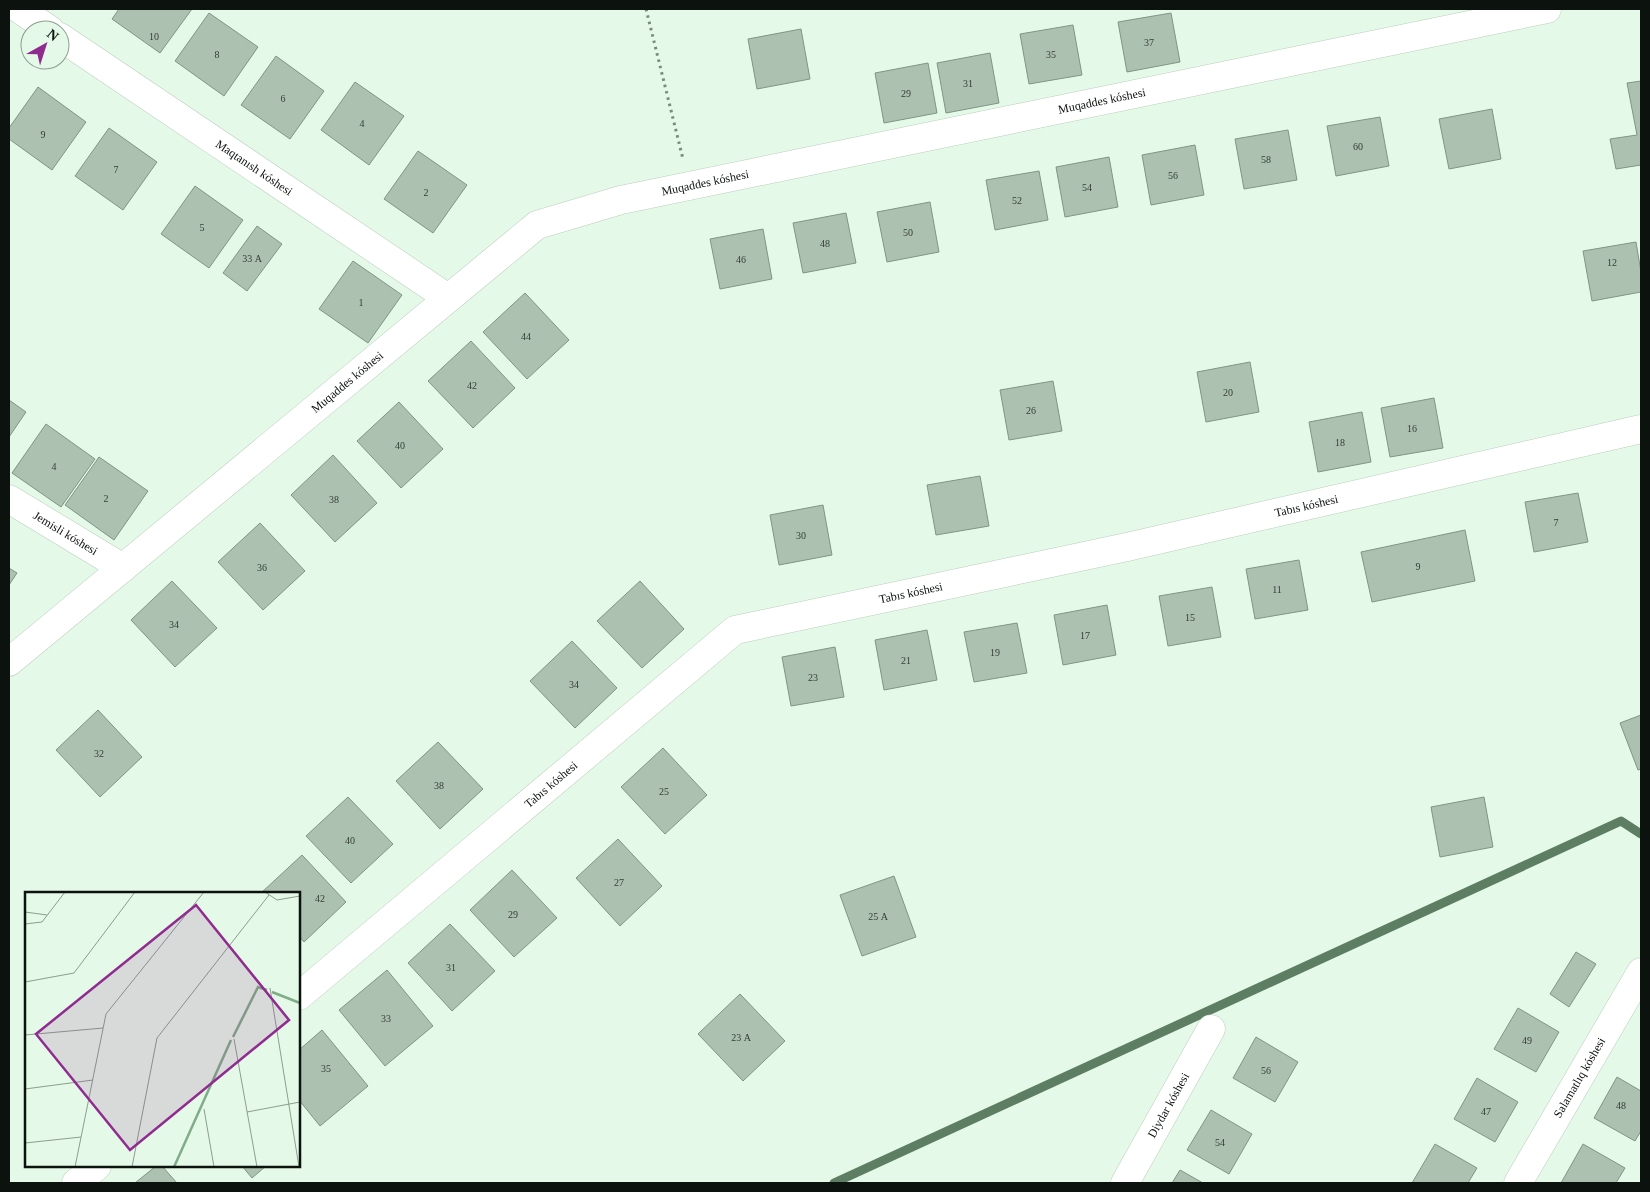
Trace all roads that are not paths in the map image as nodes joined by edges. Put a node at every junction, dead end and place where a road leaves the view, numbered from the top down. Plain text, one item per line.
1 (19, 9) edge
2 (1547, 9) edge
3 (35, 20) edge
4 (70, 44) edge
5 (448, 298) junction
6 (1641, 430) edge
7 (9, 499) edge
8 (123, 568) junction
9 (9, 662) edge
10 (1641, 972) edge
11 (300, 995) edge
12 (1211, 1029) dead end
13 (95, 1167) edge
14 (76, 1183) edge
15 (1125, 1183) edge
16 (1518, 1183) edge

1 - 3 street
2 - 5 street, Muqaddes kóshesi
4 - 5 street, Maqtanısh kóshesi
5 - 8 street, Muqaddes kóshesi
6 - 11 street, Tabıs kóshesi
7 - 8 street, Jemisli kóshesi
8 - 9 street, Muqaddes kóshesi
10 - 16 street, Salamatlıq kóshesi
12 - 15 street, Diydar kóshesi
13 - 14 street

